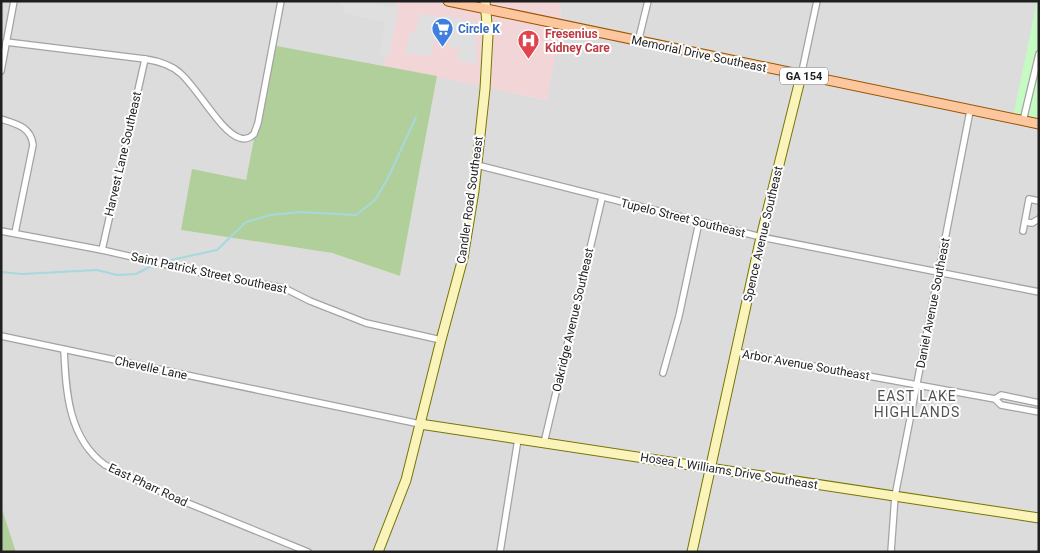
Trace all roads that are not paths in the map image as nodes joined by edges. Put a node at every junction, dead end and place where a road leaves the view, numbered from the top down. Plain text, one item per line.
1 (14, 1) edge
2 (281, 1) edge
3 (448, 1) edge
4 (648, 1) edge
5 (817, 1) edge
6 (485, 5) edge
7 (6, 42) junction
8 (638, 42) junction
9 (1039, 54) edge
10 (145, 59) junction
11 (1, 70) edge
12 (801, 76) junction
13 (970, 111) junction
14 (1, 119) edge
15 (1024, 121) junction
16 (1039, 124) edge
17 (477, 165) junction
18 (602, 198) junction
19 (1039, 201) edge
20 (1039, 219) edge
21 (699, 222) junction
22 (1025, 222) junction
23 (1023, 230) dead end
24 (1, 231) edge
25 (15, 233) junction
26 (762, 237) junction
27 (102, 250) junction
28 (940, 272) junction
29 (1039, 292) edge
30 (1, 336) edge
31 (440, 340) junction
32 (64, 350) junction
33 (736, 352) junction
34 (663, 373) dead end
35 (918, 386) junction
36 (995, 399) junction
37 (1039, 403) edge
38 (1039, 412) edge
39 (420, 424) junction
40 (518, 439) junction
41 (544, 443) junction
42 (712, 468) junction
43 (895, 496) junction
44 (1039, 518) edge
45 (308, 552) edge
46 (378, 552) edge
47 (500, 552) edge
48 (692, 552) edge
49 (891, 552) edge

1 - 7 street
2 - 10 street
3 - 6 main road, Memorial Drive Southeast / GA 154
4 - 8 street
5 - 12 street, Spence Avenue Southeast
6 - 8 main road, Memorial Drive Southeast / GA 154
6 - 17 street, Candler Road Southeast
7 - 10 street
7 - 11 street
8 - 12 main road, Memorial Drive Southeast / GA 154
9 - 15 street
10 - 27 street, Harvest Lane Southeast
12 - 13 main road, Memorial Drive Southeast / GA 154
12 - 26 street, Spence Avenue Southeast
13 - 15 main road, Memorial Drive Southeast / GA 154
13 - 28 street, Daniel Avenue Southeast
14 - 25 street
15 - 16 main road, Memorial Drive Southeast / GA 154
17 - 18 street, Tupelo Street Southeast
17 - 31 street, Candler Road Southeast
18 - 21 street, Tupelo Street Southeast
18 - 41 street, Oakridge Avenue Southeast
19 - 22 street
20 - 22 street
21 - 26 street, Tupelo Street Southeast
21 - 34 street
22 - 23 street
24 - 25 street, Saint Patrick Street Southeast
25 - 27 street, Saint Patrick Street Southeast
26 - 28 street, Tupelo Street Southeast
26 - 33 street, Spence Avenue Southeast
27 - 31 street, Saint Patrick Street Southeast
28 - 29 street, Tupelo Street Southeast
28 - 35 street, Daniel Avenue Southeast
30 - 32 street, Chevelle Lane
31 - 39 street, Candler Road Southeast
32 - 39 street, Chevelle Lane
32 - 45 street, East Pharr Road
33 - 35 street, Arbor Avenue Southeast
33 - 42 street, Spence Avenue Southeast
35 - 36 street, Arbor Avenue Southeast
35 - 43 street, Daniel Avenue Southeast
36 - 37 street, Arbor Avenue Southeast
36 - 38 street, Arbor Avenue Southeast
39 - 40 street, Hosea L Williams Drive Southeast
39 - 46 street, Candler Road Southeast
40 - 41 street, Hosea L Williams Drive Southeast
40 - 47 street
41 - 42 street, Hosea L Williams Drive Southeast
42 - 43 street, Hosea L Williams Drive Southeast
42 - 48 street, Spence Avenue Southeast
43 - 44 street, Hosea L Williams Drive Southeast
43 - 49 street, Daniel Avenue Southeast

